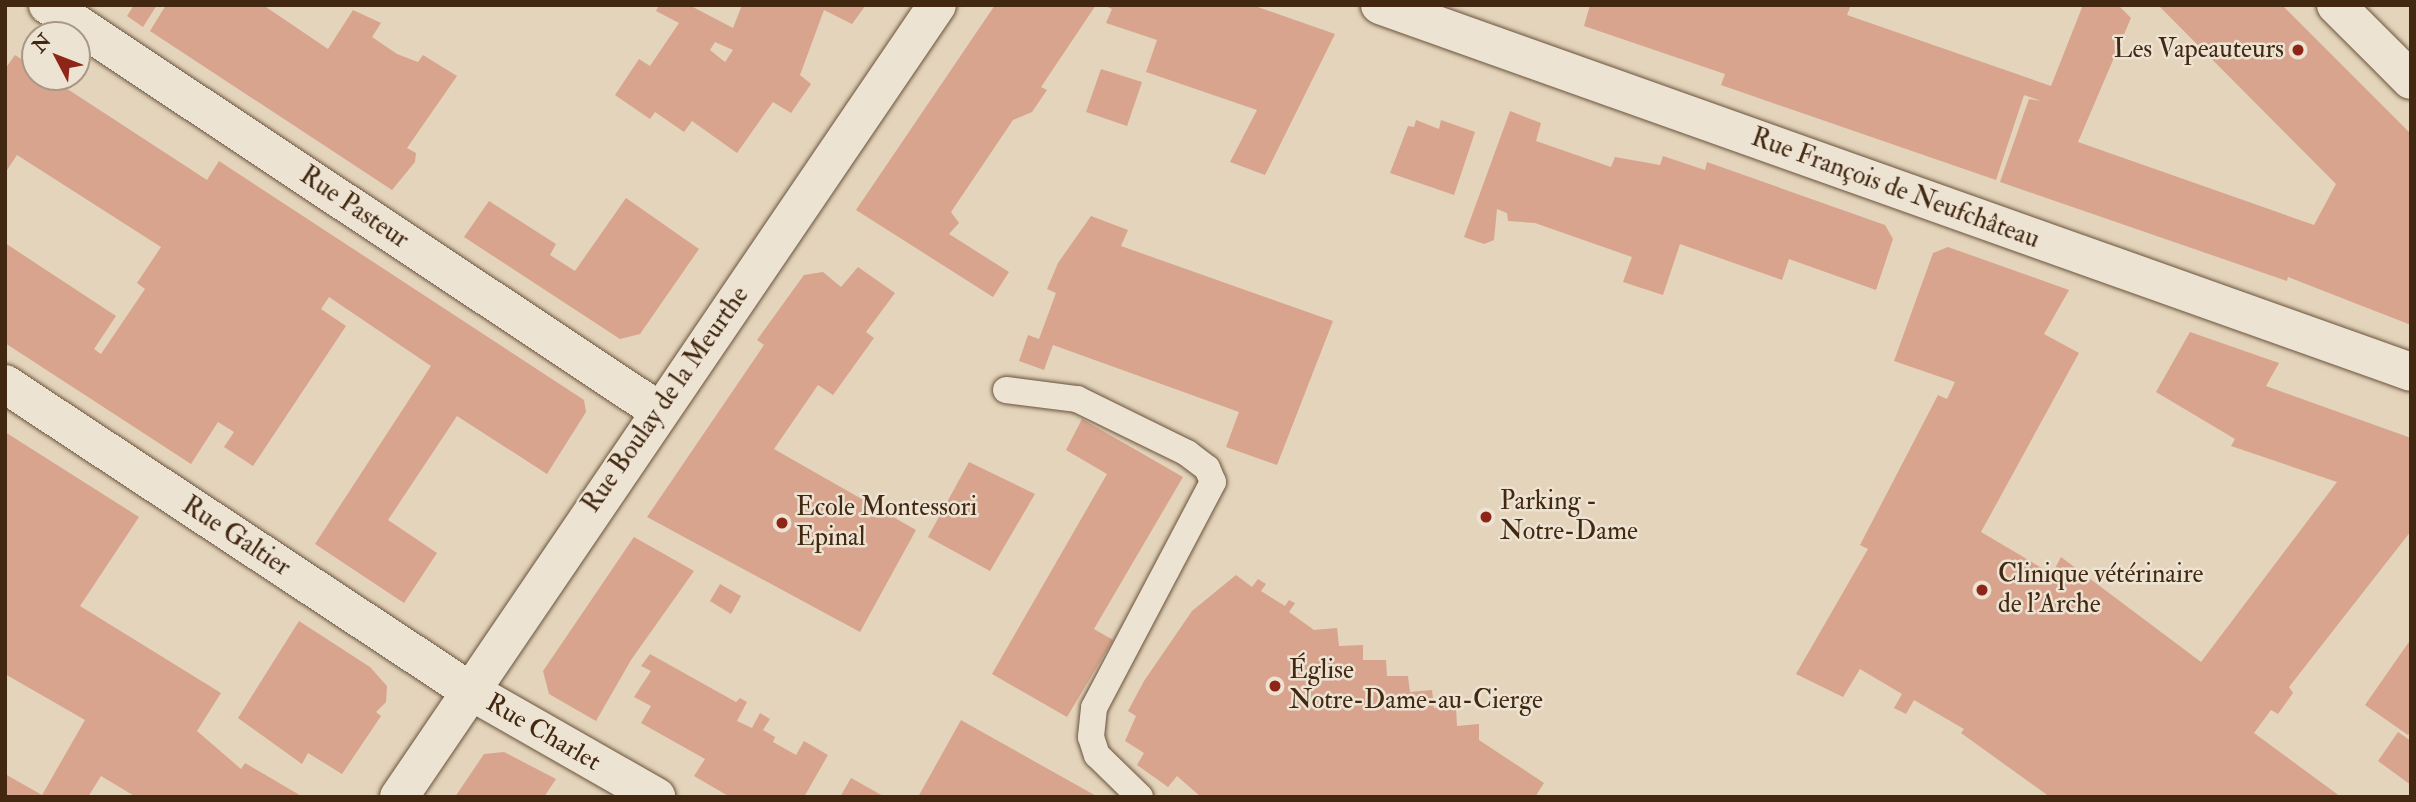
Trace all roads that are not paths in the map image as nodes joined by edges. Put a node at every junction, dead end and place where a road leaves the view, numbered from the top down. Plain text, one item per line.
1 (48, 5) edge
2 (937, 5) edge
3 (1380, 5) edge
4 (2336, 5) edge
5 (2411, 80) edge
6 (2411, 372) edge
7 (5, 384) edge
8 (1006, 390) dead end
9 (659, 411) junction
10 (467, 690) junction
11 (399, 797) edge
12 (656, 797) edge
13 (1140, 797) edge

1 - 9 street, Rue Pasteur
2 - 9 street, Rue Boulay de la Meurthe
3 - 6 street, Rue François de Neufchâteau
4 - 5 street
7 - 10 street, Rue Galtier
8 - 13 lane
9 - 10 street, Rue Boulay de la Meurthe
10 - 11 street, Rue Boulay de la Meurthe
10 - 12 street, Rue Charlet

